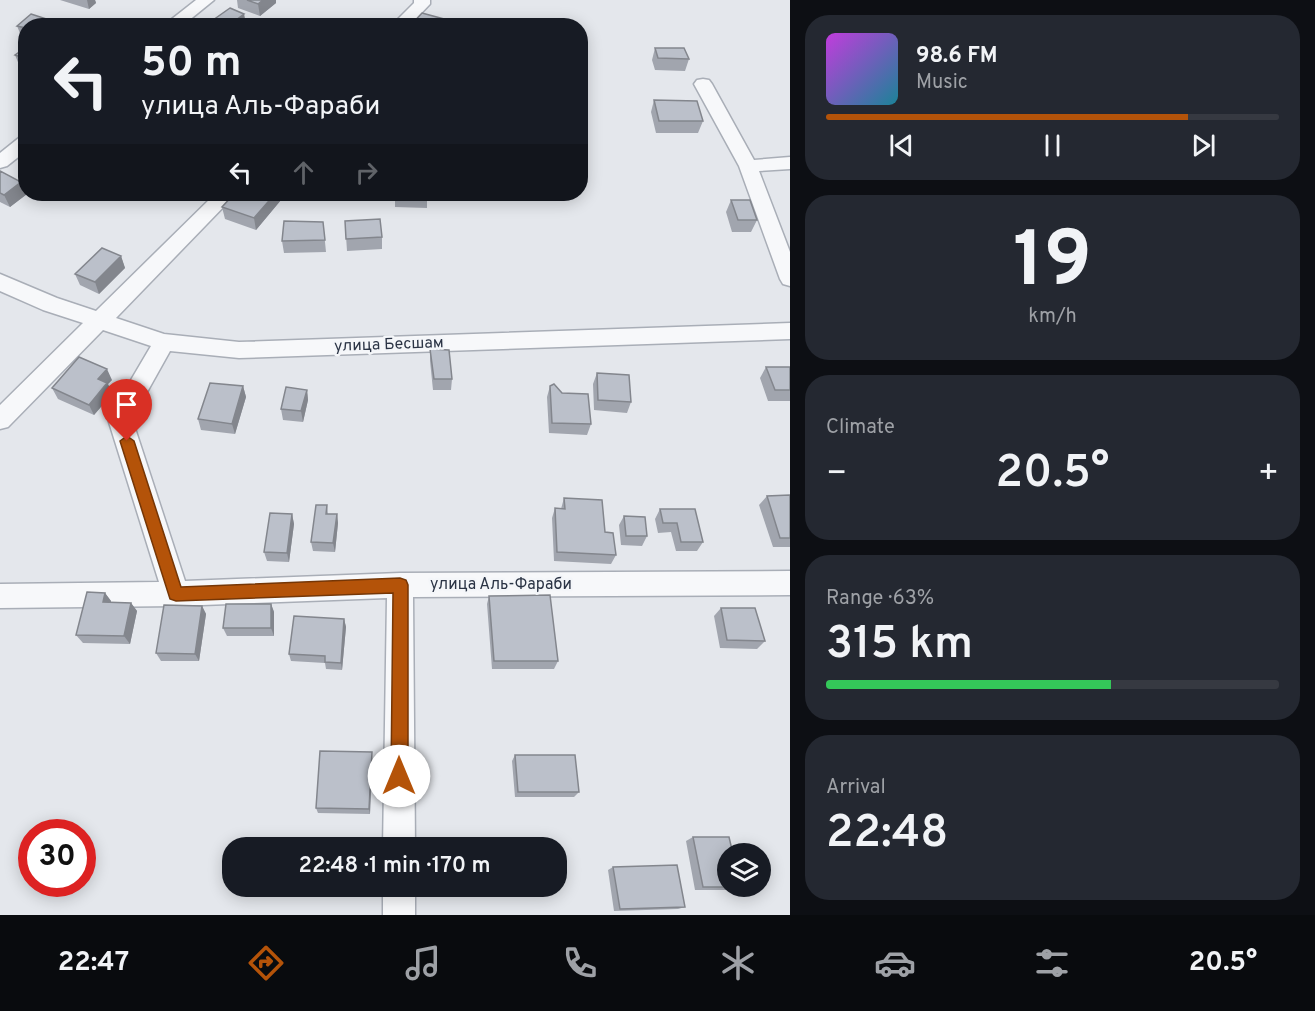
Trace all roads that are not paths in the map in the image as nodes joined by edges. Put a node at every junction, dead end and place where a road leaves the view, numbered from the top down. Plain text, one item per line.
1 (422, 0) edge
2 (197, 2) edge
3 (180, 18) edge
4 (407, 18) edge
5 (703, 84) dead end
6 (18, 147) edge
7 (0, 162) edge
8 (790, 163) edge
9 (748, 166) junction
10 (219, 201) edge
11 (790, 279) edge
12 (0, 282) edge
13 (100, 321) junction
14 (790, 331) edge
15 (164, 342) junction
16 (0, 420) edge
17 (790, 583) edge
18 (400, 585) junction
19 (176, 594) junction
20 (0, 596) edge
21 (399, 837) edge
22 (399, 897) edge
23 (399, 915) edge

1 - 4 street
2 - 3 street
5 - 9 street
6 - 7 street
8 - 9 street
9 - 11 street
10 - 13 street
12 - 13 street, улица Бесшам
13 - 15 street, улица Бесшам
13 - 16 street
14 - 15 street, улица Бесшам
15 - 19 street
17 - 18 street, улица Аль-Фараби
18 - 19 street, улица Аль-Фараби
18 - 21 street
19 - 20 street, улица Аль-Фараби
22 - 23 street

